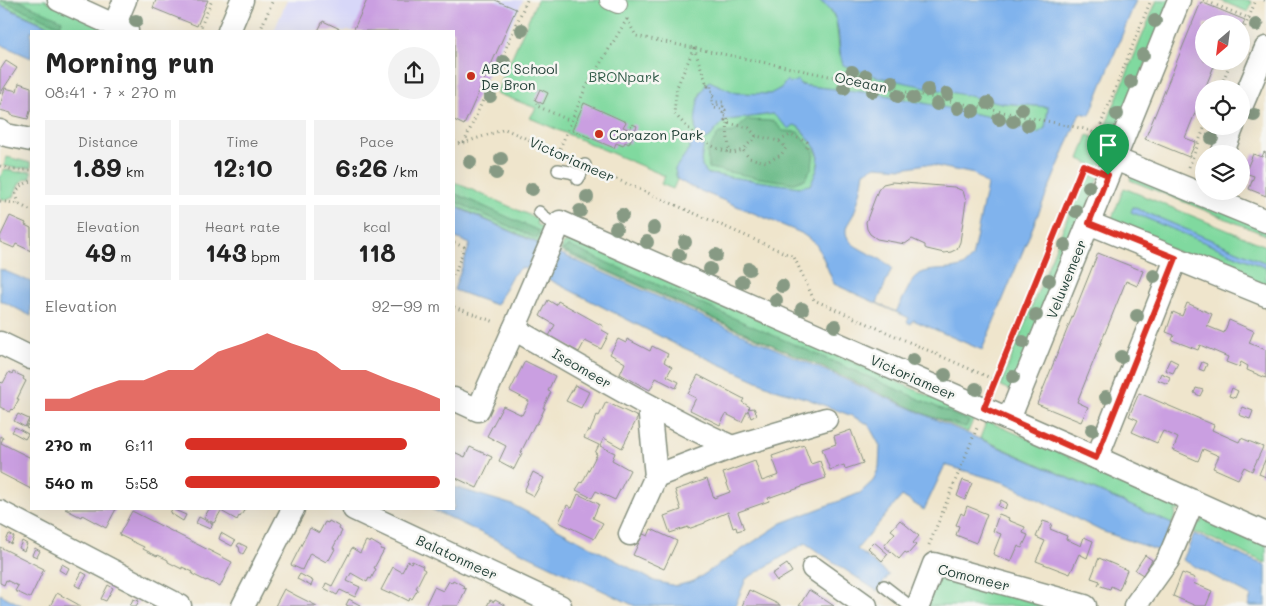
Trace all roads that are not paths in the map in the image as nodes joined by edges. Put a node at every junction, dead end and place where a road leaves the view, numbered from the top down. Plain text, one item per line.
1 (59, 0) edge
2 (124, 0) edge
3 (242, 0) edge
4 (1179, 0) edge
5 (121, 28) edge
6 (229, 30) edge
7 (1266, 48) edge
8 (1250, 86) edge
9 (0, 131) edge
10 (30, 140) edge
11 (584, 165) road end
12 (1112, 167) junction
13 (558, 170) dead end
14 (1195, 190) edge
15 (1220, 200) edge
16 (539, 212) dead end
17 (1266, 221) edge
18 (1089, 223) junction
19 (558, 227) junction
20 (1176, 258) junction
21 (1266, 296) edge
22 (514, 329) junction
23 (0, 343) edge
24 (30, 358) edge
25 (455, 399) edge
26 (649, 406) junction
27 (826, 419) dead end
28 (1009, 419) junction
29 (732, 448) junction
30 (1096, 458) junction
31 (656, 476) junction
32 (292, 510) edge
33 (356, 510) edge
34 (1190, 510) junction
35 (0, 512) edge
36 (630, 534) dead end
37 (1266, 534) edge
38 (813, 568) dead end
39 (884, 586) dead end
40 (180, 606) edge
41 (243, 606) edge
42 (560, 606) edge
43 (866, 606) edge
44 (912, 606) edge
45 (918, 606) edge
46 (1085, 606) edge
47 (1135, 606) edge

1 - 5 street
2 - 5 street
3 - 6 street
4 - 12 street, Veluwemeer
7 - 8 street
9 - 10 street
11 - 13 lane
12 - 14 street
12 - 18 street, Veluwemeer
15 - 17 street
16 - 19 lane
18 - 20 street
18 - 28 street, Veluwemeer
19 - 22 street
19 - 28 street, Victoriameer
20 - 21 street
20 - 30 street
22 - 25 street
22 - 26 street, Iseomeer
23 - 24 street
26 - 29 street, Iseomeer
26 - 31 street
27 - 29 street
28 - 30 street, Victoriameer
29 - 31 street
30 - 34 street, Victoriameer
31 - 36 street
32 - 41 street
33 - 42 street, Balatonmeer
34 - 37 street, Victoriameer
34 - 47 street
35 - 40 street
38 - 43 street
39 - 44 lane
45 - 46 street, Comomeer

